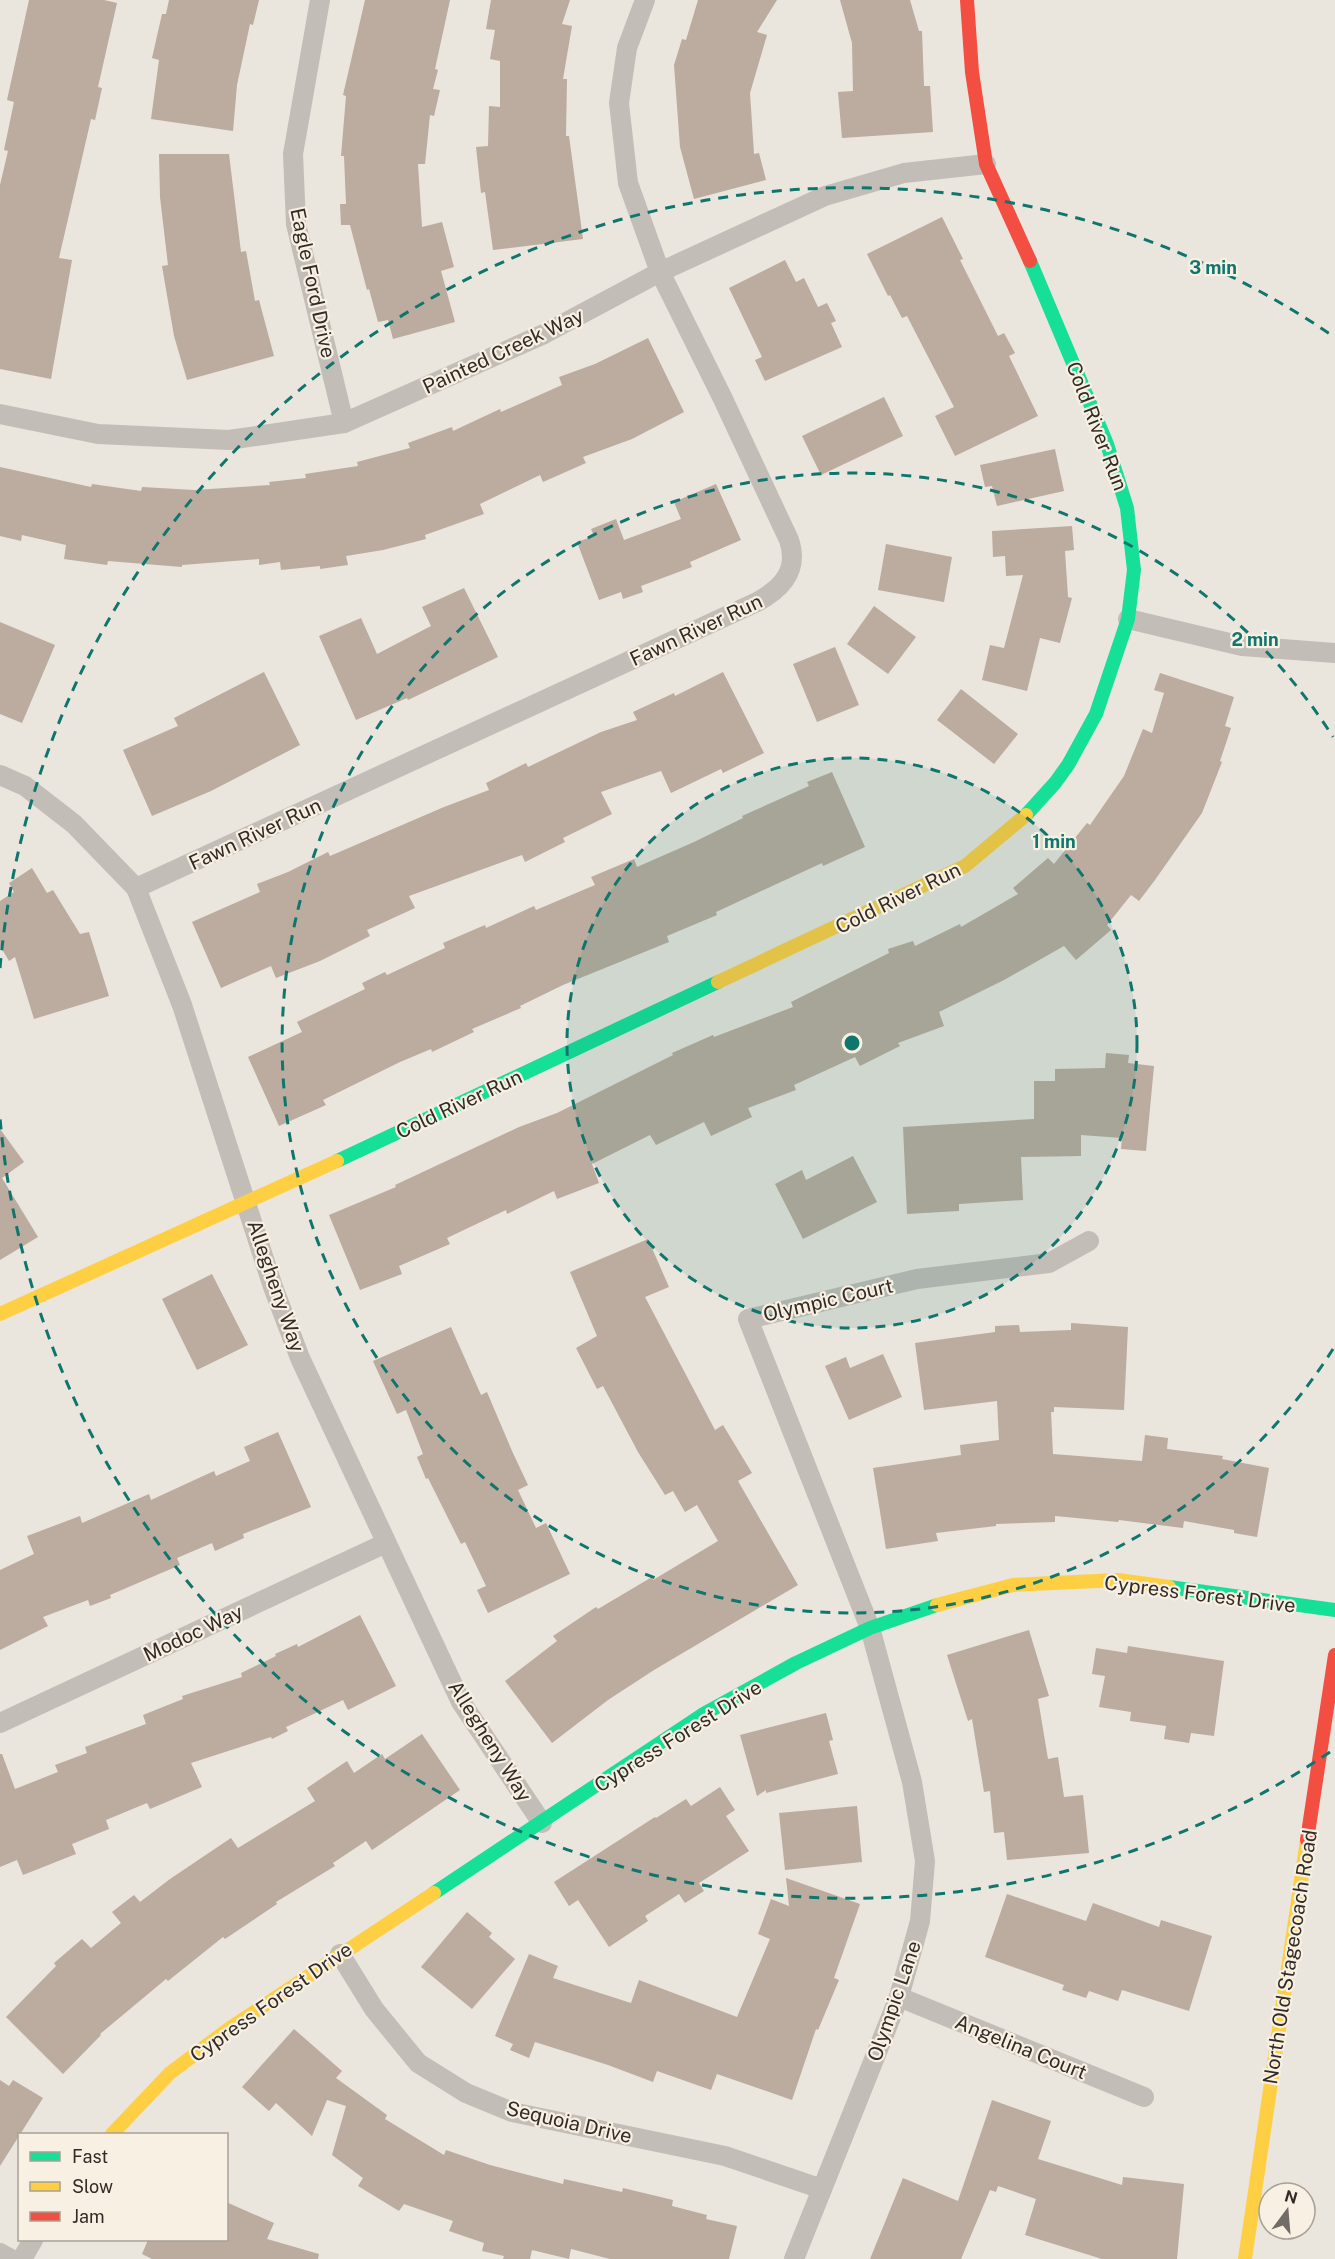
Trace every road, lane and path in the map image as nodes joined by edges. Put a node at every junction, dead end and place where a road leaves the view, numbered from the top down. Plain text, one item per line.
1 (320, 0) edge
2 (645, 0) edge
3 (967, 0) edge
4 (986, 164) junction
5 (660, 272) junction
6 (0, 414) edge
7 (344, 423) junction
8 (1128, 619) junction
9 (1335, 653) edge
10 (0, 775) edge
11 (136, 888) junction
12 (247, 1203) junction
13 (1089, 1241) dead end
14 (0, 1314) edge
15 (386, 1543) junction
16 (1335, 1610) edge
17 (870, 1628) junction
18 (1335, 1655) edge
19 (0, 1723) edge
20 (542, 1823) junction
21 (340, 1954) junction
22 (899, 1997) junction
23 (1144, 2097) dead end
24 (113, 2133) edge
25 (822, 2189) junction
26 (32, 2241) edge
27 (0, 2253) edge
28 (11, 2259) edge
29 (22, 2259) edge
30 (794, 2259) edge
31 (1245, 2259) edge

1 - 7 street, Eagle Ford Drive
2 - 5 street, Fawn River Run
3 - 4 street, Cold River Run
4 - 5 street, Painted Creek Way
4 - 8 street, Cold River Run
5 - 7 street, Painted Creek Way
5 - 11 street, Fawn River Run
6 - 7 street, Painted Creek Way
8 - 9 street
8 - 12 street, Cold River Run
10 - 11 street, Allegheny Way
11 - 12 street, Allegheny Way
12 - 14 street, Cold River Run
12 - 15 street, Allegheny Way
13 - 17 street, Olympic Court
15 - 19 street, Modoc Way
15 - 20 street, Allegheny Way
16 - 17 street, Cypress Forest Drive
17 - 20 street, Cypress Forest Drive
17 - 22 street, Olympic Lane
18 - 31 street, North Old Stagecoach Road
20 - 21 street, Cypress Forest Drive
21 - 24 street, Cypress Forest Drive
21 - 25 street, Sequoia Drive
22 - 23 street, Angelina Court
22 - 25 street, Olympic Lane
25 - 30 street, Olympic Lane
26 - 29 street
27 - 28 street

